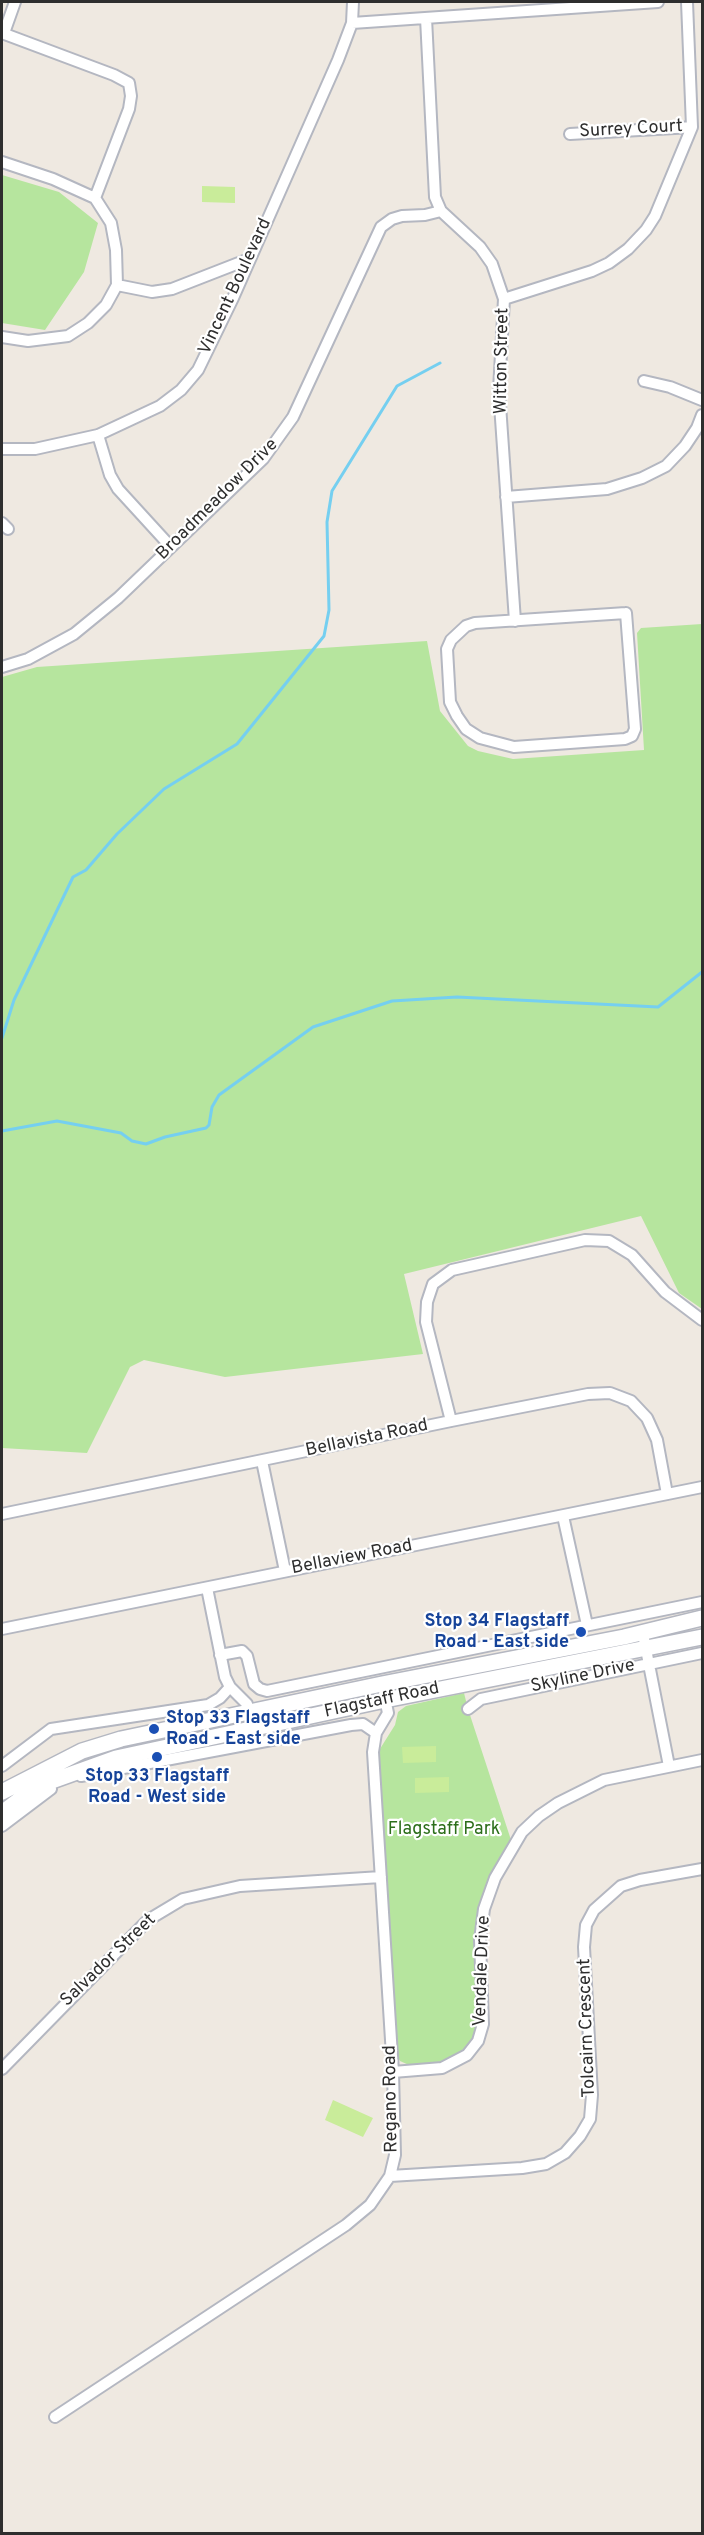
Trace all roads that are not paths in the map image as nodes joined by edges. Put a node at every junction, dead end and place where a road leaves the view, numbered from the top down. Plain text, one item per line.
1 (15, 2) edge
2 (353, 2) edge
3 (658, 2) edge
4 (687, 2) edge
5 (426, 18) junction
6 (352, 23) junction
7 (3, 33) edge
8 (692, 127) junction
9 (570, 134) dead end
10 (2, 162) edge
11 (95, 198) junction
12 (441, 211) junction
13 (249, 259) junction
14 (117, 285) junction
15 (504, 299) junction
16 (2, 337) edge
17 (644, 381) dead end
18 (702, 400) edge
19 (702, 415) edge
20 (98, 435) junction
21 (2, 449) edge
22 (506, 496) junction
23 (171, 548) junction
24 (514, 621) junction
25 (2, 667) edge
26 (702, 1320) edge
27 (451, 1421) junction
28 (262, 1461) junction
29 (702, 1487) edge
30 (667, 1494) junction
31 (2, 1514) edge
32 (563, 1516) junction
33 (285, 1571) junction
34 (207, 1588) junction
35 (702, 1602) edge
36 (702, 1618) edge
37 (587, 1625) junction
38 (2, 1629) edge
39 (643, 1634) junction
40 (702, 1637) edge
41 (702, 1653) edge
42 (220, 1655) junction
43 (647, 1656) junction
44 (382, 1684) junction
45 (230, 1687) junction
46 (386, 1700) junction
47 (468, 1709) dead end
48 (250, 1712) junction
49 (253, 1728) junction
50 (376, 1733) junction
51 (702, 1760) edge
52 (2, 1766) edge
53 (669, 1766) junction
54 (2, 1792) edge
55 (2, 1813) edge
56 (2, 1826) edge
57 (702, 1869) edge
58 (381, 1877) junction
59 (2, 2069) edge
60 (393, 2072) junction
61 (390, 2176) junction
62 (55, 2417) dead end

1 - 7 street
2 - 6 street, Vincent Boulevard
3 - 5 street
4 - 8 street
5 - 6 street
5 - 12 street
6 - 13 street, Vincent Boulevard
7 - 11 street
8 - 9 street, Surrey Court
8 - 15 street
10 - 11 street
11 - 14 street
12 - 15 street, Witton Street
12 - 23 street, Broadmeadow Drive
13 - 14 street
13 - 20 street, Vincent Boulevard
14 - 16 street
15 - 22 street, Witton Street
17 - 18 street
19 - 22 street
20 - 21 street, Vincent Boulevard
20 - 23 street
22 - 24 street, Witton Street
23 - 25 street, Broadmeadow Drive
24 - 24 street
26 - 27 street
27 - 28 street, Bellavista Road
27 - 30 street, Bellavista Road
28 - 31 street, Bellavista Road
28 - 33 street
29 - 30 street, Bellaview Road
30 - 32 street, Bellaview Road
32 - 33 street, Bellaview Road
32 - 37 street
33 - 34 street, Bellaview Road
34 - 38 street, Bellaview Road
34 - 42 street
35 - 37 street, Flagstaff Road
36 - 39 main road, Flagstaff Road
37 - 42 street, Flagstaff Road
39 - 43 street
39 - 44 main road, Flagstaff Road
40 - 43 main road, Flagstaff Road
41 - 43 street, Skyline Drive
42 - 45 street
43 - 46 main road, Flagstaff Road
43 - 47 street, Skyline Drive
43 - 53 street
44 - 46 street, Regano Road
44 - 48 main road, Flagstaff Road
45 - 48 street
45 - 52 street
46 - 49 main road, Flagstaff Road
46 - 50 street, Regano Road
48 - 49 street
48 - 54 main road, Flagstaff Road
49 - 55 main road, Flagstaff Road
50 - 56 street
50 - 58 street, Regano Road
51 - 53 street, Vendale Drive
53 - 60 street, Vendale Drive
57 - 61 street, Tolcairn Crescent
58 - 59 street, Salvador Street
58 - 60 street, Regano Road
60 - 61 street, Regano Road
61 - 62 street, Regano Road

